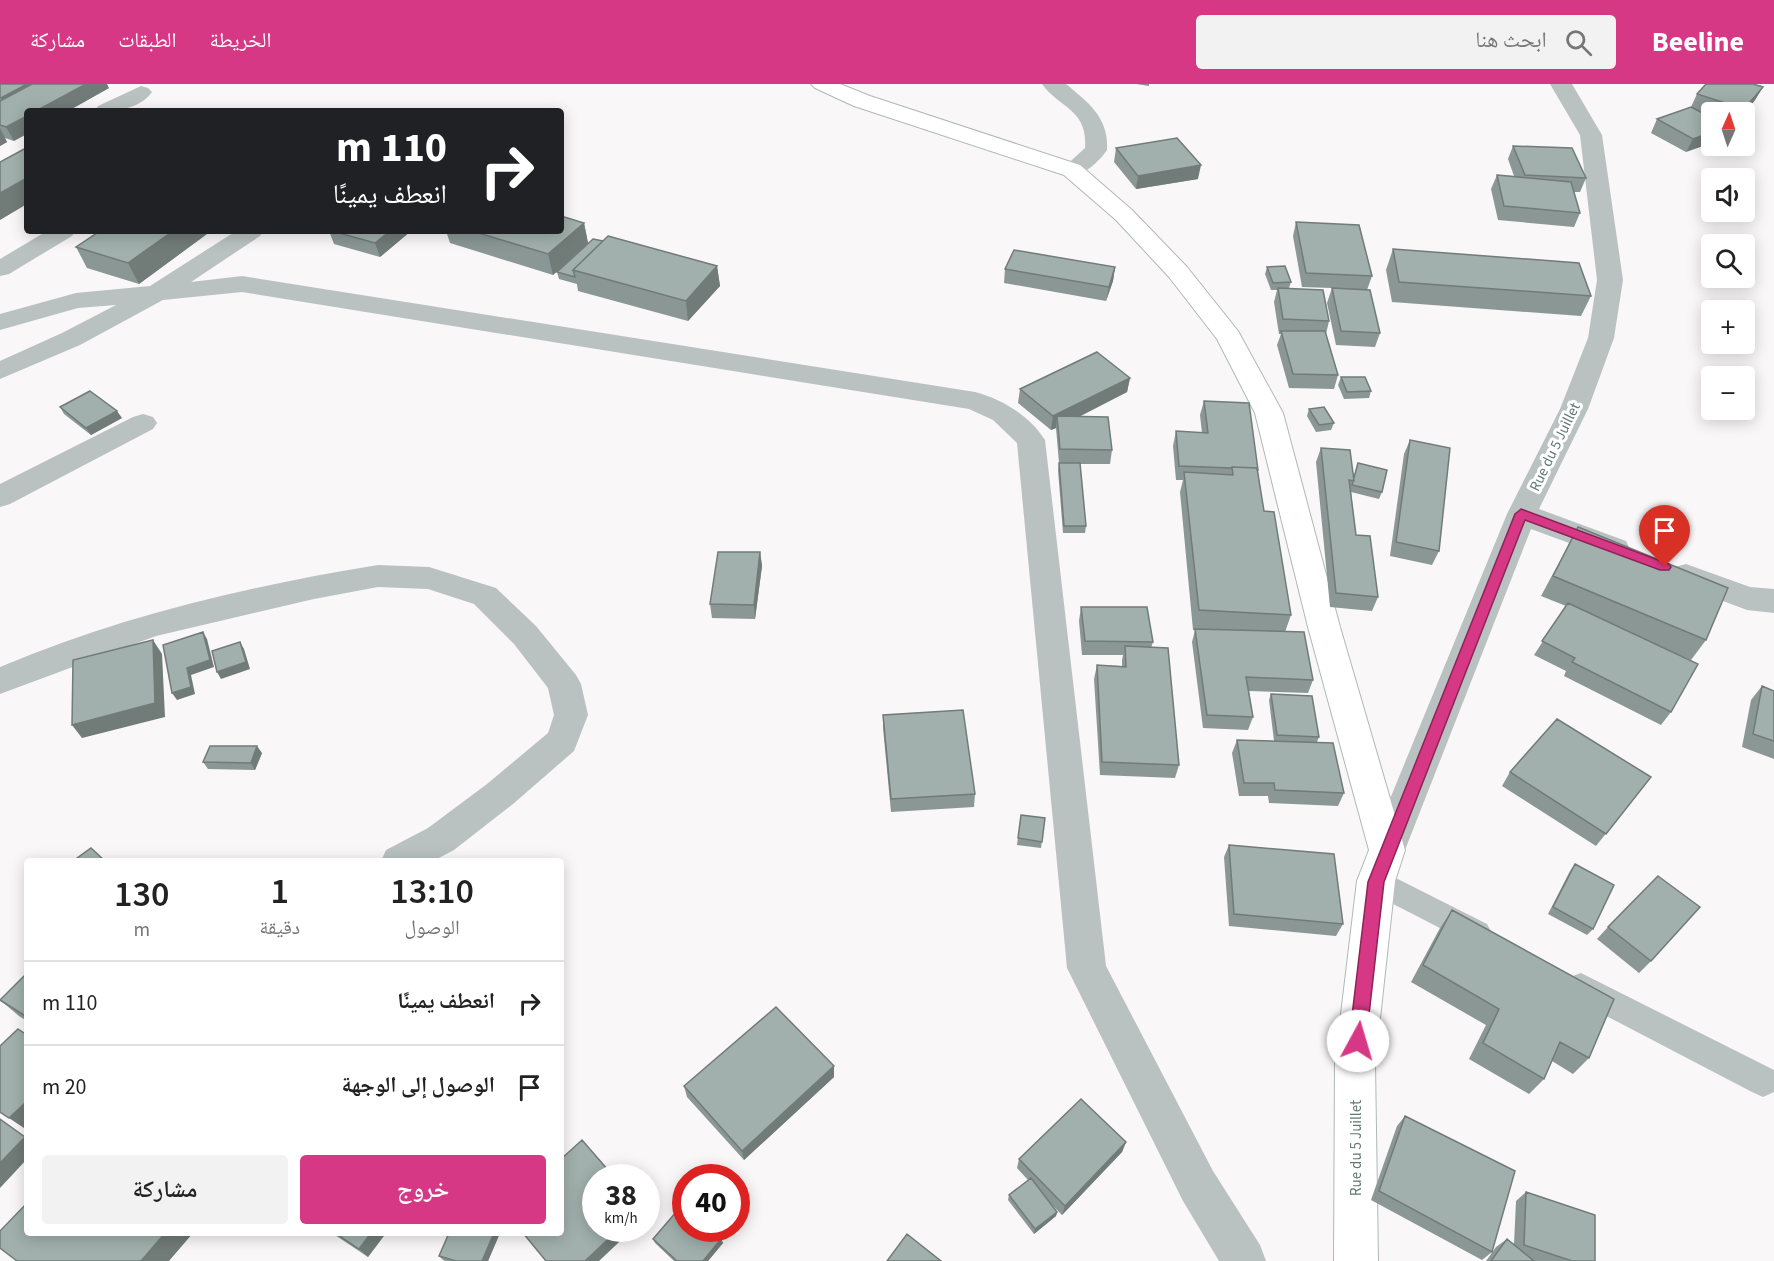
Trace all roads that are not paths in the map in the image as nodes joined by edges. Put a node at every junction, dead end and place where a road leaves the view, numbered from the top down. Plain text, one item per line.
1 (822, 84) edge
2 (1053, 84) edge
3 (1561, 84) edge
4 (141, 92) dead end
5 (112, 108) edge
6 (1072, 170) junction
7 (59, 234) edge
8 (247, 234) edge
9 (0, 269) edge
10 (158, 292) junction
11 (0, 322) edge
12 (0, 371) edge
13 (143, 423) dead end
14 (0, 497) edge
15 (1521, 514) junction
16 (1774, 601) edge
17 (0, 681) edge
18 (405, 858) edge
19 (1382, 866) junction
20 (1501, 946) edge
21 (1554, 973) edge
22 (1763, 1080) dead end
23 (1244, 1261) edge
24 (1356, 1261) edge

1 - 6 street
2 - 6 street
3 - 15 street, Rue du 5 Juillet
4 - 5 street
6 - 19 street
7 - 9 street
8 - 10 street
10 - 11 street
10 - 12 street
10 - 23 street
13 - 14 street
15 - 16 street
15 - 19 street, Rue du 5 Juillet
17 - 18 street
19 - 20 lane
19 - 24 street, Rue du 5 Juillet
21 - 22 lane

